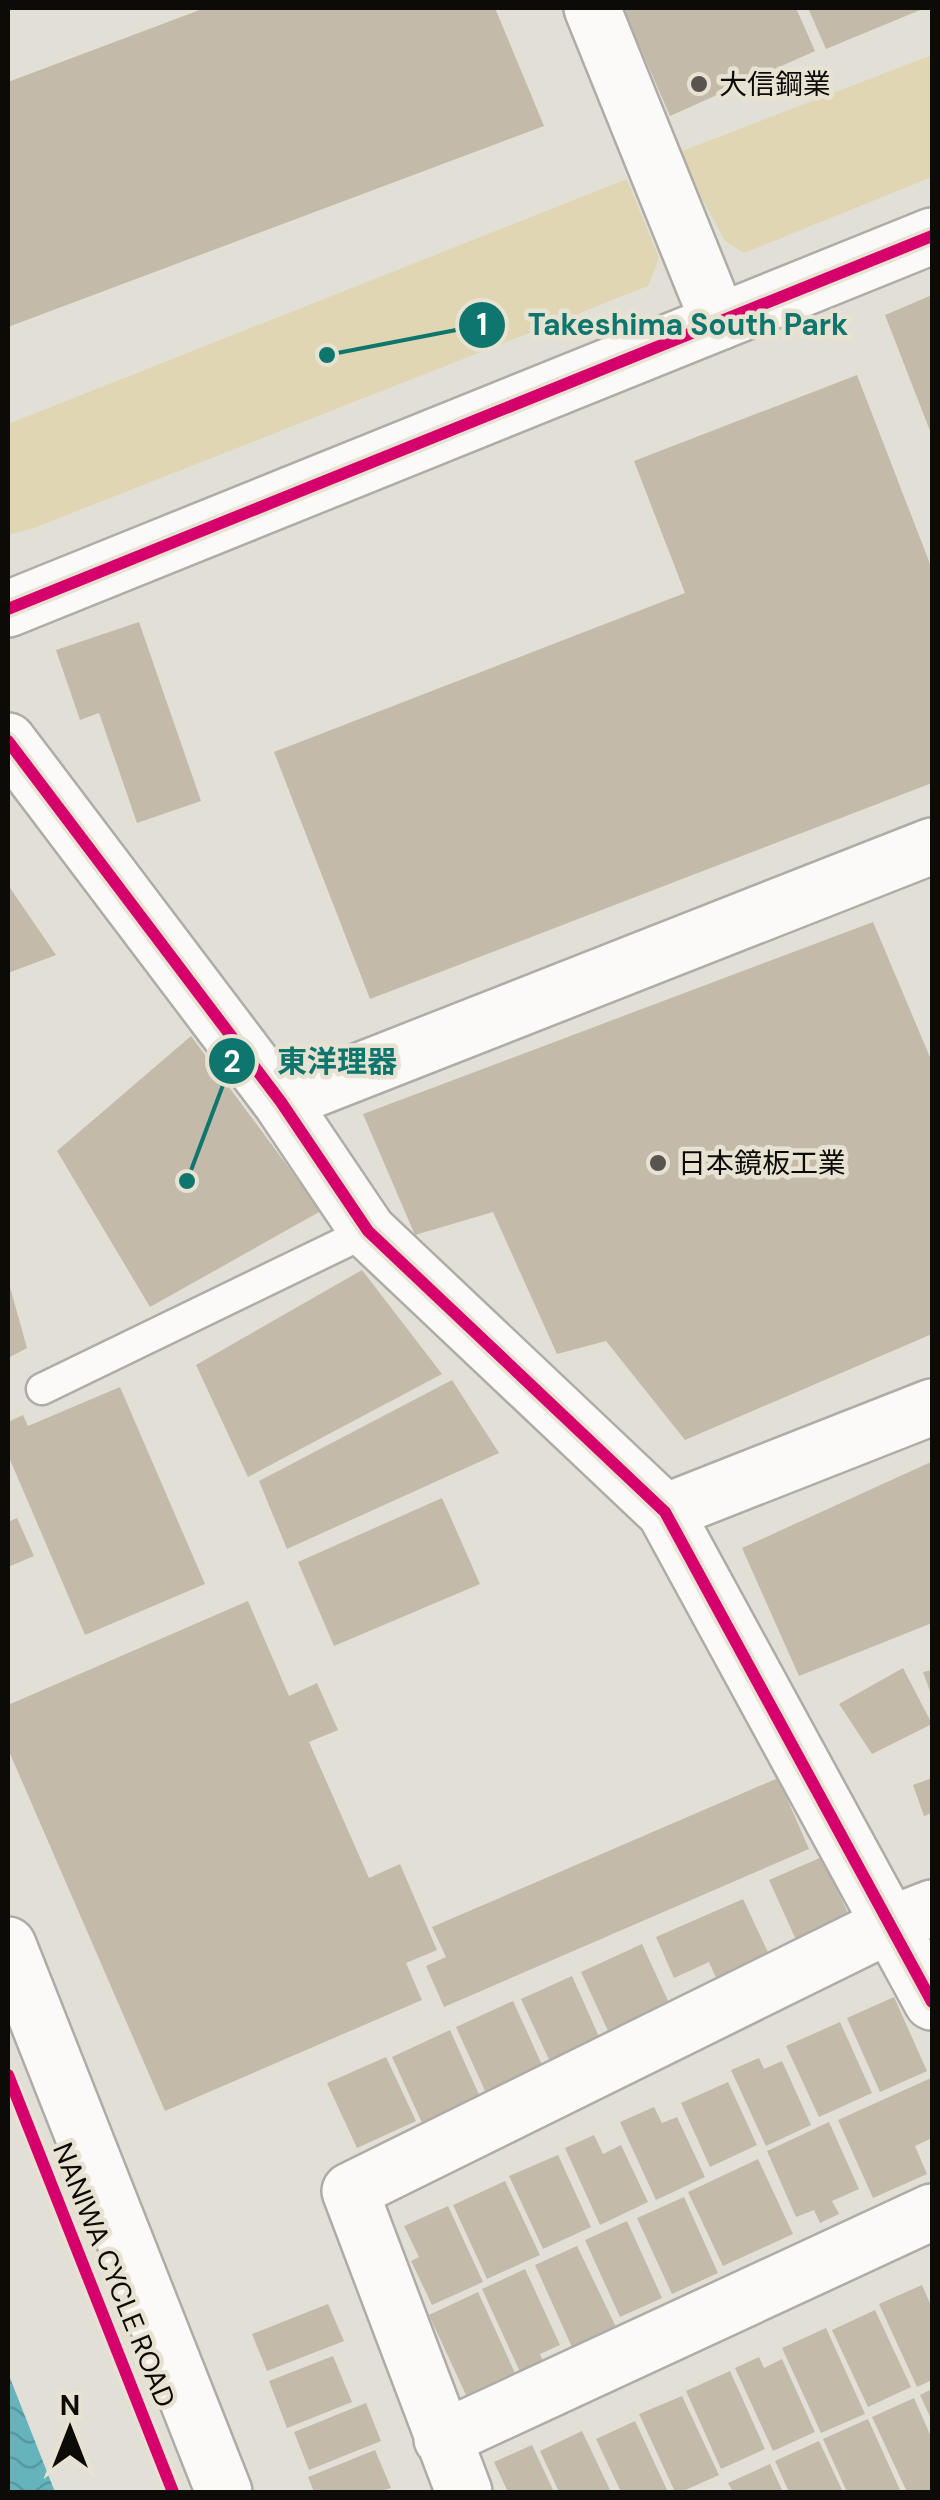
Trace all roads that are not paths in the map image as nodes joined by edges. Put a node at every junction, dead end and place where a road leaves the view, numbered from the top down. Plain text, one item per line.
1 (592, 8) edge
2 (932, 236) edge
3 (719, 322) junction
4 (8, 609) edge
5 (8, 741) edge
6 (932, 846) edge
7 (281, 1102) junction
8 (368, 1231) junction
9 (42, 1389) dead end
10 (932, 1407) edge
11 (665, 1512) junction
12 (912, 1916) edge
13 (8, 1945) edge
14 (932, 2002) edge
15 (932, 2212) edge
16 (442, 2439) junction
17 (224, 2492) edge
18 (464, 2492) edge

1 - 3 street
2 - 3 street
3 - 4 street
5 - 7 street
6 - 7 street
7 - 8 street
8 - 9 lane
8 - 11 street
10 - 11 street
11 - 12 street
12 - 14 street
12 - 16 street
13 - 17 street
15 - 16 street
16 - 18 street

